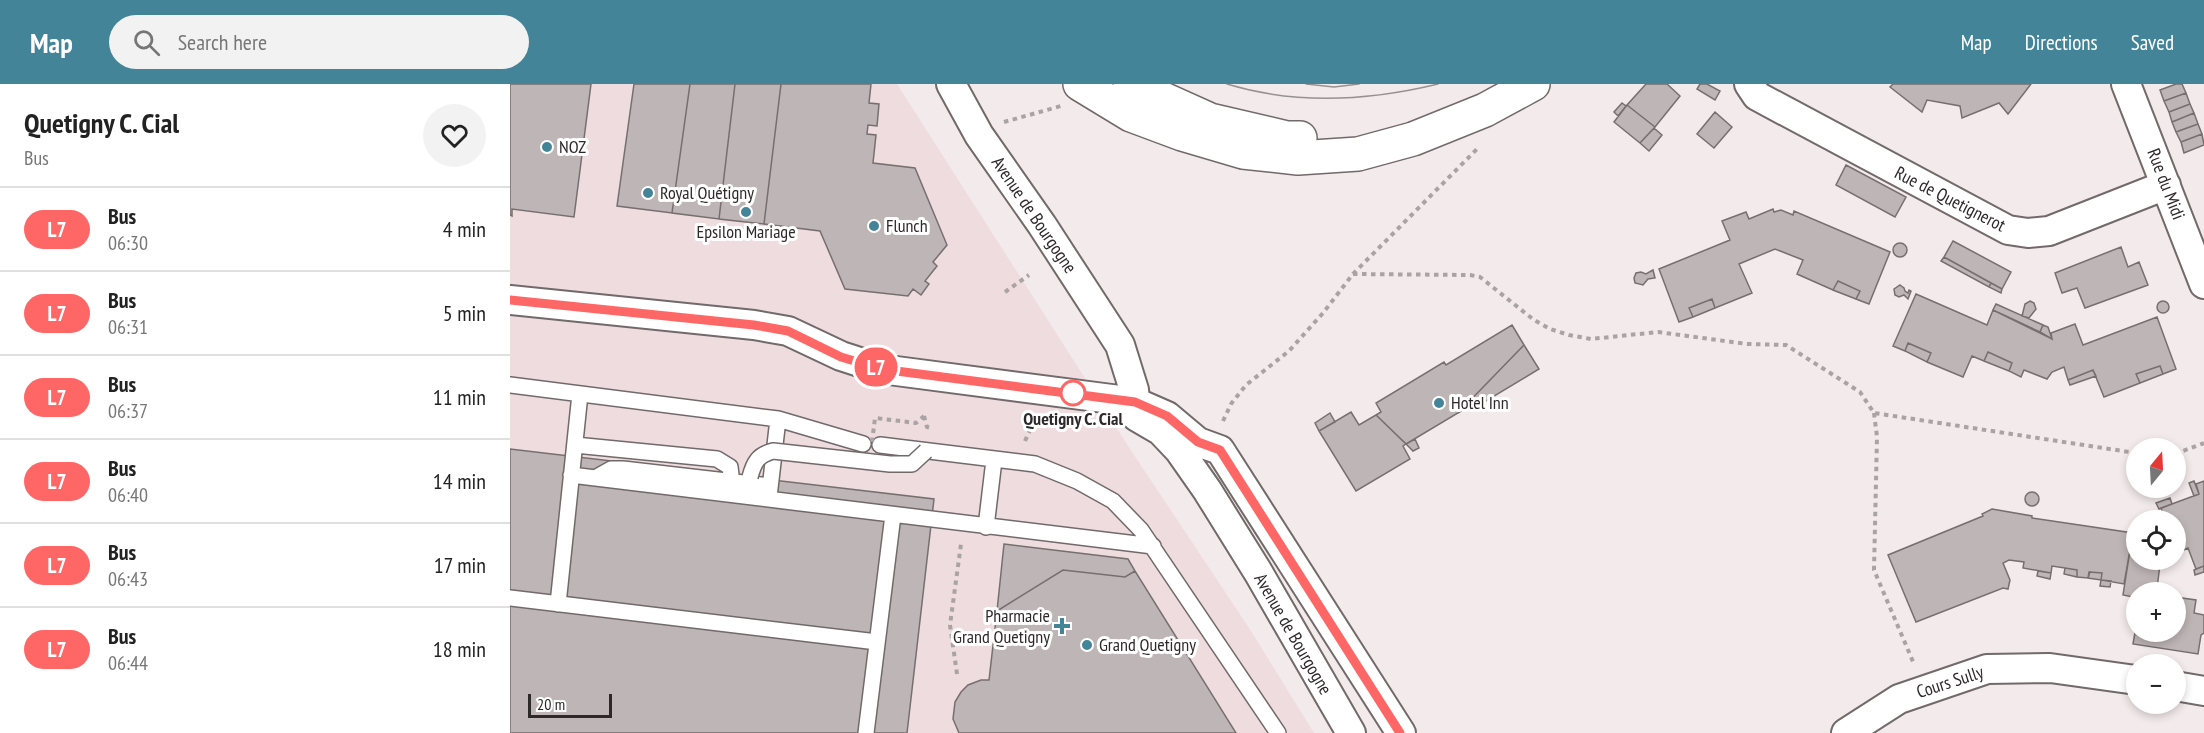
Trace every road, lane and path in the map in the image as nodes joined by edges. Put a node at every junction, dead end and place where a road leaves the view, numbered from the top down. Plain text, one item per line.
1 (951, 84) edge
2 (1130, 84) edge
3 (1533, 84) edge
4 (1749, 84) edge
5 (2126, 84) edge
6 (1074, 94) edge
7 (996, 124) dead end
8 (1413, 139) junction
9 (1483, 142) dead end
10 (2166, 185) junction
11 (1353, 274) junction
12 (1029, 275) dead end
13 (2204, 284) edge
14 (510, 286) edge
15 (1005, 292) dead end
16 (510, 300) edge
17 (580, 308) junction
18 (510, 309) edge
19 (510, 386) edge
20 (580, 394) junction
21 (1136, 409) junction
22 (1874, 413) junction
23 (778, 419) junction
24 (1207, 432) junction
25 (2204, 443) edge
26 (863, 444) dead end
27 (582, 445) junction
28 (879, 446) dead end
29 (2186, 449) edge
30 (926, 451) junction
31 (2126, 451) edge
32 (994, 460) junction
33 (1195, 474) junction
34 (571, 475) junction
35 (731, 475) dead end
36 (750, 477) dead end
37 (769, 493) junction
38 (893, 515) junction
39 (964, 524) junction
40 (987, 527) junction
41 (1153, 546) junction
42 (510, 598) edge
43 (558, 603) junction
44 (877, 642) junction
45 (957, 674) dead end
46 (2126, 679) edge
47 (2186, 688) edge
48 (1924, 690) junction
49 (2204, 691) edge
50 (866, 733) edge
51 (1278, 733) edge
52 (1333, 733) edge
53 (1351, 733) edge
54 (1385, 733) edge
55 (1401, 733) edge
56 (1846, 733) edge

1 - 21 street, Avenue de Bourgogne
2 - 8 main road
3 - 8 main road
4 - 10 street, Rue de Quetignerot
5 - 10 street, Rue du Midi
6 - 7 path
6 - 8 main road
9 - 11 path
10 - 13 street, Rue du Midi
11 - 22 path
11 - 24 path
12 - 15 path
14 - 17 street
16 - 17 street, Avenue de Bourgogne
17 - 18 street
17 - 21 street, Avenue de Bourgogne
19 - 20 lane
20 - 23 lane
20 - 27 lane
21 - 24 street, Avenue de Bourgogne
21 - 33 street, Avenue de Bourgogne
22 - 31 path
22 - 48 path
23 - 26 lane
23 - 37 lane
24 - 54 street, Avenue de Bourgogne
24 - 55 street, Avenue de Bourgogne
25 - 29 path
27 - 34 lane
27 - 35 lane
28 - 30 lane
30 - 32 lane
30 - 36 lane, bridge
32 - 40 lane
32 - 41 lane
33 - 52 street, Avenue de Bourgogne
33 - 53 street, Avenue de Bourgogne
34 - 37 lane
34 - 43 lane
37 - 38 lane
38 - 39 lane
38 - 44 lane
39 - 40 lane
39 - 45 path
40 - 41 lane
41 - 51 lane
42 - 43 lane
43 - 44 lane
44 - 50 lane
46 - 48 street, Cours Sully
47 - 49 street
48 - 56 street, Cours Sully

